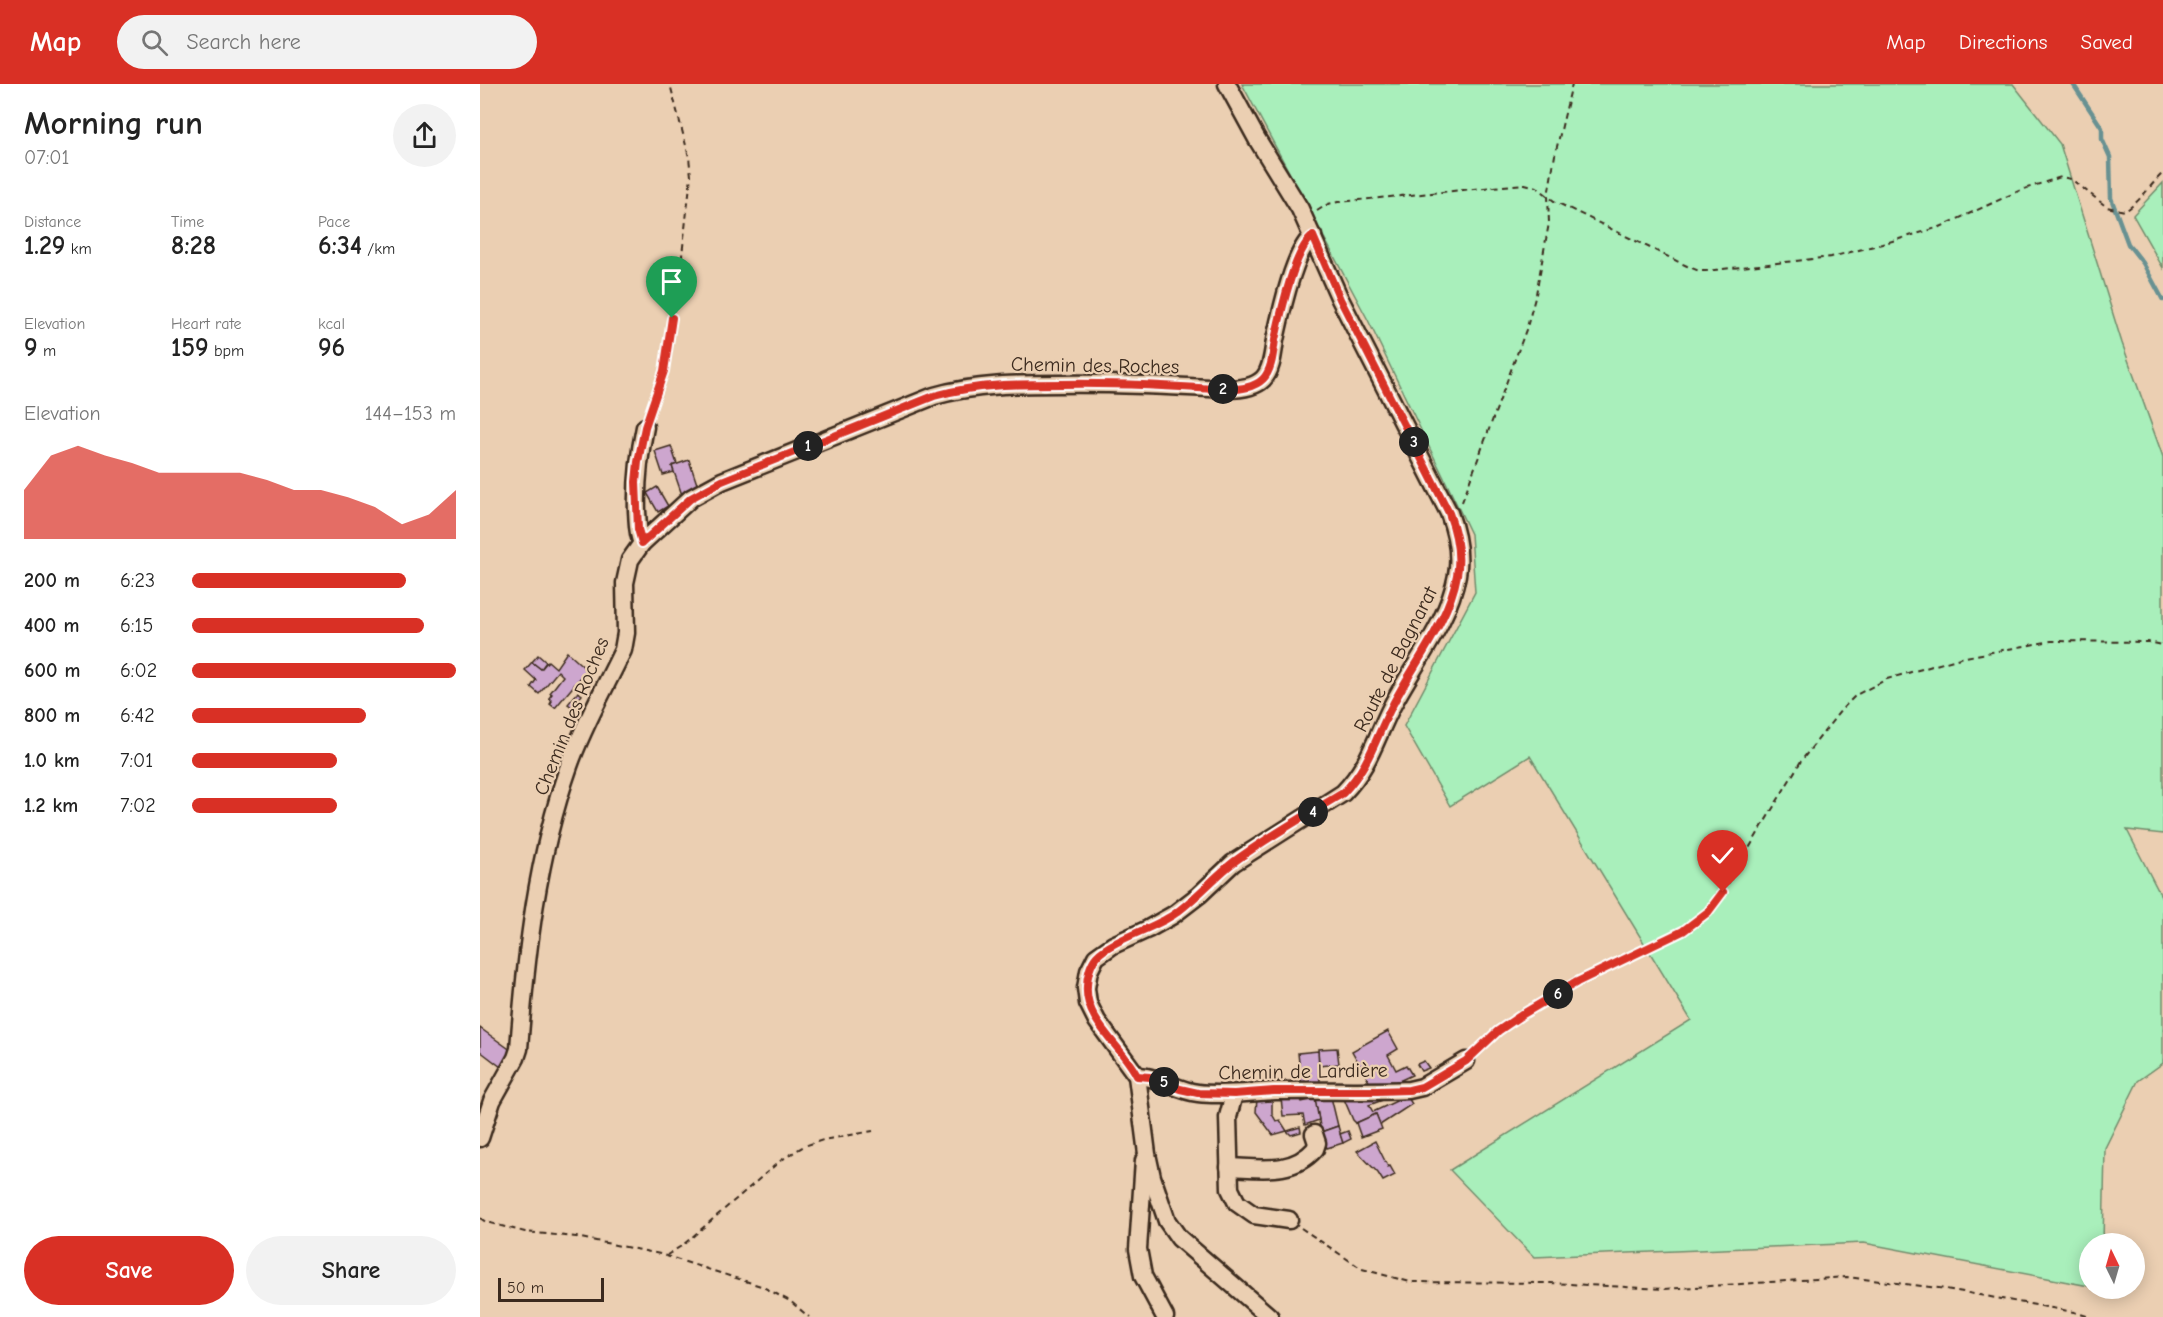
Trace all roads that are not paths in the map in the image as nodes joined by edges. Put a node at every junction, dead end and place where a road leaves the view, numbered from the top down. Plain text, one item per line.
1 (1227, 84) edge
2 (1313, 236) junction
3 (645, 427) road end
4 (642, 543) junction
5 (1466, 1061) road end
6 (1137, 1076) junction
7 (1234, 1094) junction
8 (1314, 1134) dead end
9 (480, 1138) edge
10 (1147, 1154) junction
11 (1229, 1167) junction
12 (1288, 1220) road end
13 (1165, 1317) edge
14 (1270, 1317) edge

1 - 2 street, Route de Bagnarat
2 - 4 street, Chemin des Roches
2 - 6 street, Route de Bagnarat
3 - 4 street
4 - 9 street, Chemin des Roches
5 - 7 street, Chemin de Lardière
6 - 7 street, Chemin de Lardière
6 - 10 street
7 - 11 street
8 - 11 street
10 - 13 street
10 - 14 street
11 - 12 street

